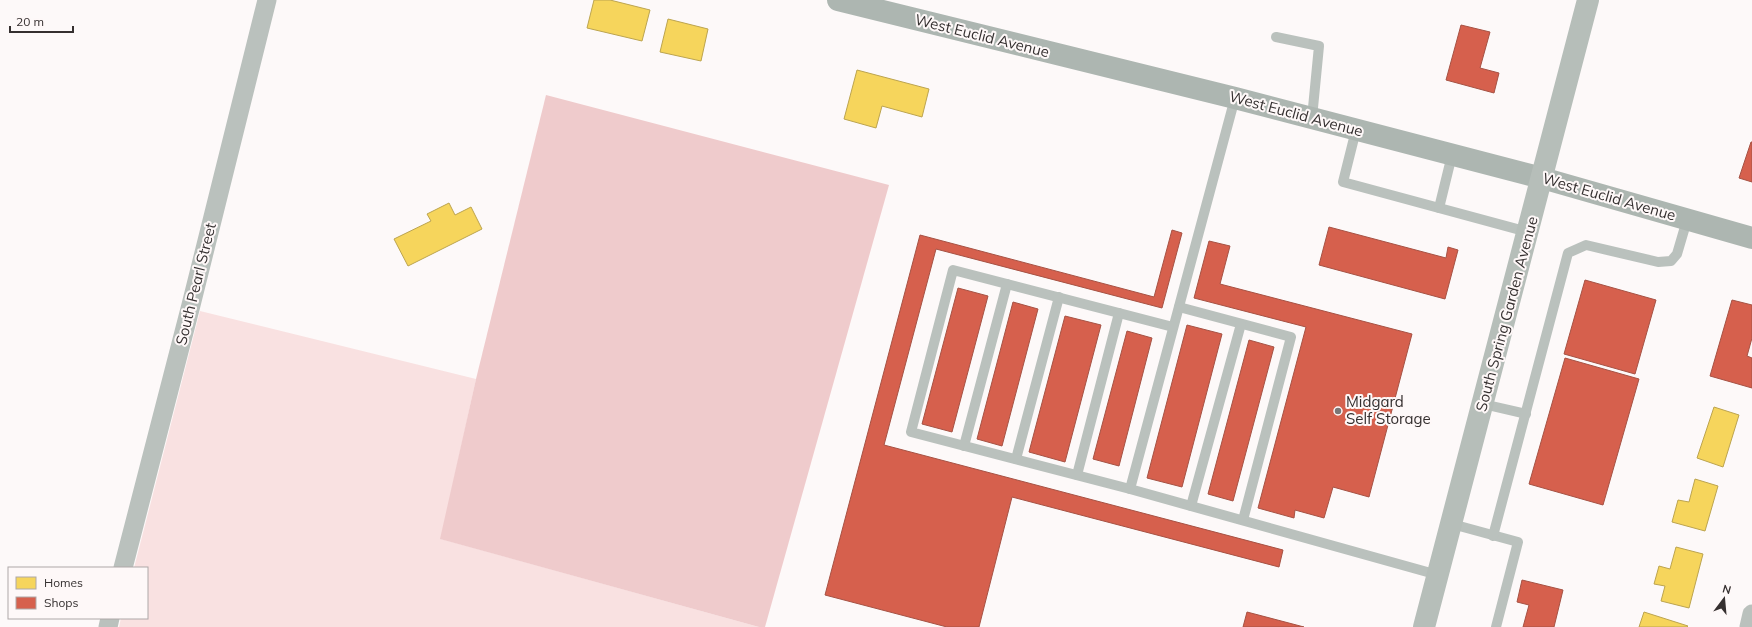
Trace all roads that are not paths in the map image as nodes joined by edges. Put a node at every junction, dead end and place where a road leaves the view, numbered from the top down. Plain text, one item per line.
1 (267, 0) edge
2 (838, 0) edge
3 (1588, 0) edge
4 (1276, 37) dead end
5 (1235, 98) junction
6 (1312, 118) junction
7 (1356, 130) junction
8 (1452, 155) junction
9 (1542, 178) junction
10 (1439, 208) junction
11 (1687, 220) junction
12 (1528, 232) junction
13 (1752, 238) edge
14 (1007, 284) junction
15 (1059, 298) junction
16 (1178, 307) junction
17 (1119, 313) junction
18 (1241, 324) junction
19 (1174, 327) junction
20 (1483, 404) junction
21 (1526, 414) junction
22 (964, 446) junction
23 (1016, 459) junction
24 (1077, 475) junction
25 (1130, 489) junction
26 (1192, 506) junction
27 (1243, 520) junction
28 (1452, 524) junction
29 (1493, 536) junction
30 (123, 567) edge
31 (1438, 575) junction
32 (1752, 614) edge
33 (1424, 627) edge
34 (1496, 627) edge
35 (1748, 627) edge

1 - 30 street, South Pearl Street
2 - 5 street, West Euclid Avenue
3 - 9 highway, South Spring Garden Avenue
4 - 6 lane
5 - 6 street, West Euclid Avenue
5 - 16 lane
6 - 7 street, West Euclid Avenue
7 - 8 street, West Euclid Avenue
7 - 10 lane
8 - 9 street, West Euclid Avenue
8 - 10 lane
9 - 11 street, West Euclid Avenue
9 - 12 highway, South Spring Garden Avenue
10 - 12 lane
11 - 13 street, West Euclid Avenue
11 - 21 lane
12 - 20 highway, South Spring Garden Avenue
14 - 15 lane
14 - 22 lane
14 - 22 lane
15 - 17 lane
15 - 23 lane
16 - 18 lane
16 - 19 lane
17 - 19 lane
17 - 24 lane
18 - 26 lane
18 - 27 lane
19 - 25 lane
20 - 21 lane
20 - 28 highway, South Spring Garden Avenue
21 - 29 lane
22 - 23 lane
23 - 24 lane
24 - 25 lane
25 - 26 lane
26 - 27 lane
27 - 31 lane
28 - 29 lane
28 - 31 highway, South Spring Garden Avenue
29 - 34 lane
31 - 33 highway, South Spring Garden Avenue
32 - 35 street

